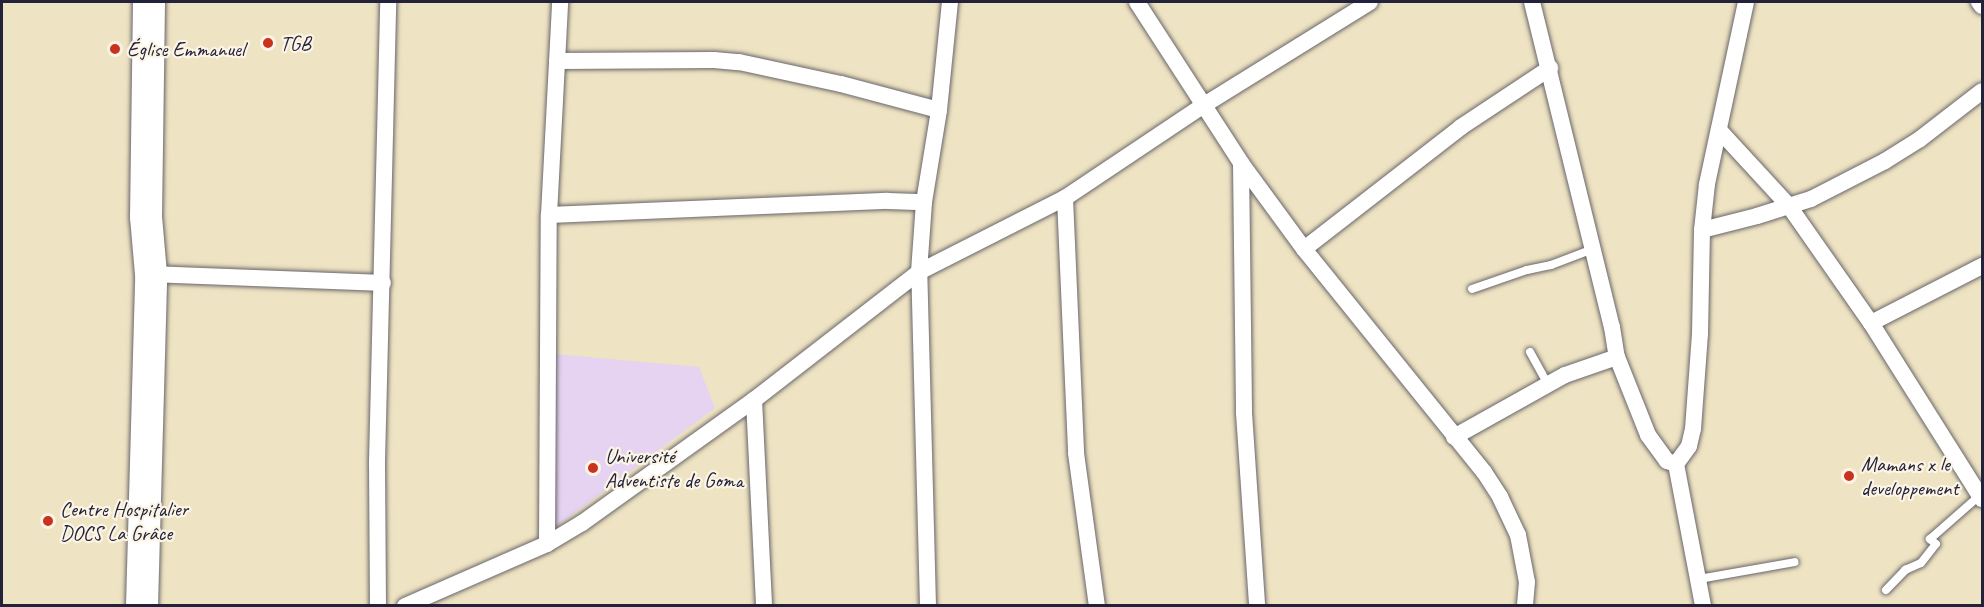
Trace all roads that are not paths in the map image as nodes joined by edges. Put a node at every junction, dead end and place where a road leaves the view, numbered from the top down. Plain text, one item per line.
1 (149, 2) edge
2 (388, 2) edge
3 (560, 2) edge
4 (950, 2) edge
5 (1137, 2) edge
6 (1370, 2) edge
7 (1532, 2) edge
8 (1746, 2) edge
9 (1979, 2) edge
10 (1983, 6) edge
11 (557, 61) junction
12 (1550, 68) junction
13 (1983, 91) edge
14 (1204, 105) junction
15 (939, 110) junction
16 (1719, 130) junction
17 (1241, 163) junction
18 (1065, 198) junction
19 (924, 202) junction
20 (1789, 206) junction
21 (549, 215) junction
22 (1702, 230) junction
23 (1304, 249) junction
24 (1593, 249) junction
25 (1983, 266) edge
26 (919, 272) junction
27 (151, 274) junction
28 (383, 284) junction
29 (1472, 289) dead end
30 (1871, 323) junction
31 (1530, 352) dead end
32 (1617, 357) junction
33 (1547, 383) junction
34 (754, 400) junction
35 (1454, 437) junction
36 (1676, 464) junction
37 (1981, 497) edge
38 (548, 544) junction
39 (1795, 562) dead end
40 (1698, 579) junction
41 (1886, 590) dead end
42 (142, 606) edge
43 (378, 606) edge
44 (405, 606) edge
45 (765, 606) edge
46 (928, 606) edge
47 (1097, 606) edge
48 (1257, 606) edge
49 (1525, 606) edge
50 (1703, 606) edge

1 - 27 highway
2 - 28 street
3 - 11 street
4 - 15 street
5 - 14 street
6 - 14 street
7 - 12 street
8 - 16 street
9 - 10 street
11 - 15 street
11 - 21 street
12 - 23 street
12 - 24 street
13 - 20 street
14 - 17 street
14 - 18 street
15 - 19 street
16 - 20 street
16 - 22 street
17 - 23 street
17 - 48 street
18 - 26 street
18 - 47 street
19 - 21 street
19 - 26 street
20 - 22 street
20 - 30 street
21 - 38 street
22 - 36 street
23 - 35 street
24 - 29 lane
24 - 32 street
25 - 30 street
26 - 34 street
26 - 46 street
27 - 28 street
27 - 42 highway
28 - 43 street
30 - 37 street
31 - 33 lane
32 - 33 street
32 - 36 street
33 - 35 street
34 - 38 street
34 - 45 street
35 - 49 street
36 - 40 street
37 - 41 lane
38 - 44 street
39 - 40 lane
40 - 50 street

